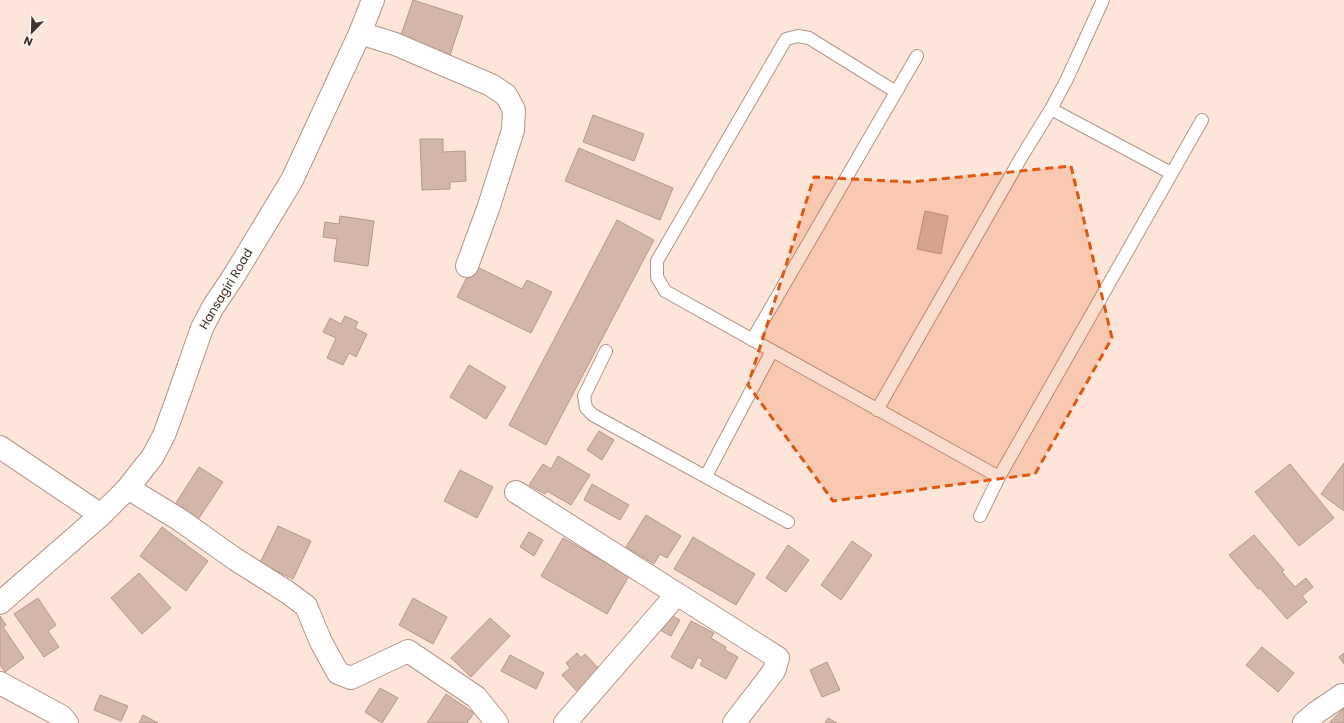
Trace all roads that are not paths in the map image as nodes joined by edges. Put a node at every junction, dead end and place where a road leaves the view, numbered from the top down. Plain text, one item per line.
1 (373, 0) edge
2 (1103, 0) edge
3 (360, 33) junction
4 (917, 56) dead end
5 (896, 92) junction
6 (1051, 109) junction
7 (1202, 120) dead end
8 (1171, 173) junction
9 (467, 266) dead end
10 (752, 340) junction
11 (606, 351) dead end
12 (772, 351) junction
13 (878, 410) junction
14 (0, 447) edge
15 (706, 476) junction
16 (999, 477) junction
17 (128, 488) junction
18 (516, 492) dead end
19 (101, 514) junction
20 (980, 516) dead end
21 (788, 522) dead end
22 (677, 594) junction
23 (0, 603) edge
24 (0, 683) edge
25 (1344, 695) edge
26 (67, 723) edge
27 (497, 723) edge
28 (565, 723) edge
29 (734, 723) edge
30 (1304, 723) edge

1 - 3 street, Hansagiri Road
2 - 6 lane
3 - 9 street
3 - 17 street, Hansagiri Road
4 - 5 lane
5 - 10 lane
5 - 10 lane
6 - 8 lane
6 - 13 lane
7 - 8 lane
8 - 16 lane
10 - 12 lane
11 - 15 lane
12 - 13 lane
12 - 15 lane
13 - 16 lane
14 - 19 street
15 - 21 lane
16 - 20 lane
17 - 19 street, Hansagiri Road
17 - 27 street
18 - 22 street
19 - 23 street, Hansagiri Road
22 - 28 street
22 - 29 street
24 - 26 street
25 - 30 street

